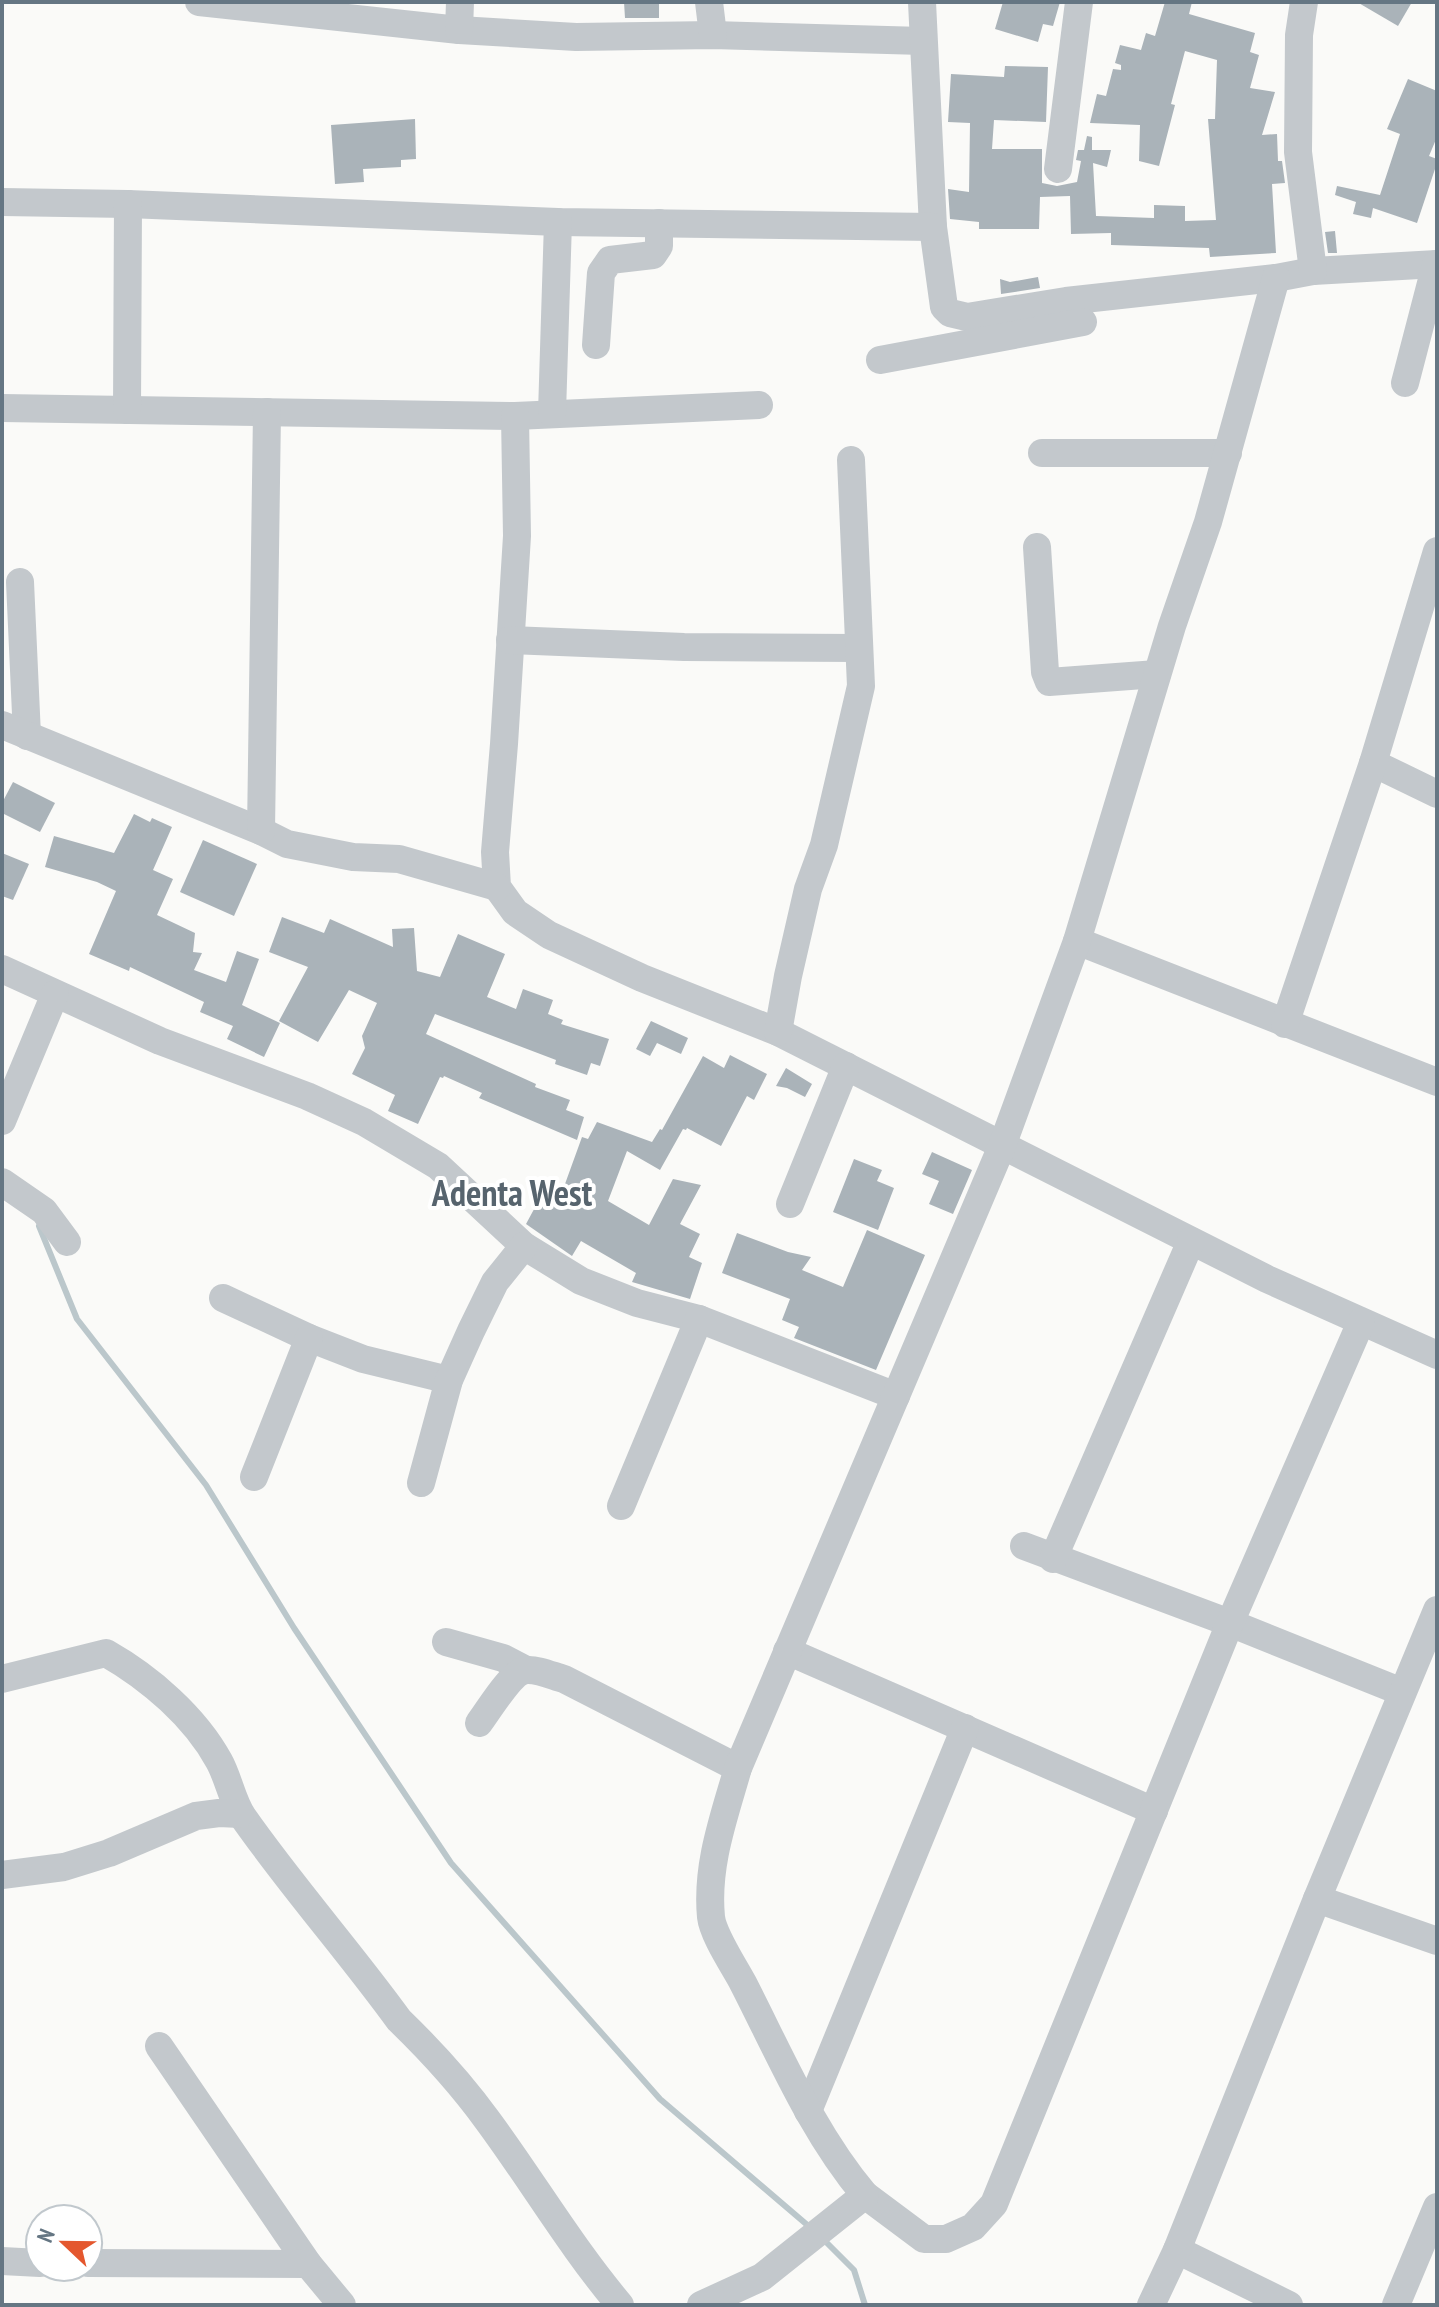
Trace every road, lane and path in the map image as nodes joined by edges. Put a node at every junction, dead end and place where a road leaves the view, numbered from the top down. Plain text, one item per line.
1 (199, 2) edge
2 (709, 2) edge
3 (922, 2) edge
4 (1079, 2) edge
5 (1304, 2) edge
6 (262, 5) edge
7 (459, 16) edge
8 (713, 35) junction
9 (923, 41) junction
10 (1058, 169) dead end
11 (2, 202) edge
12 (128, 204) junction
13 (558, 222) junction
14 (659, 223) junction
15 (933, 227) junction
16 (1437, 264) edge
17 (1313, 271) junction
18 (1276, 278) junction
19 (958, 317) junction
20 (1026, 320) junction
21 (1083, 322) dead end
22 (596, 345) dead end
23 (960, 345) junction
24 (880, 360) dead end
25 (1405, 383) dead end
26 (759, 405) dead end
27 (2, 408) edge
28 (127, 410) junction
29 (267, 412) junction
30 (552, 413) junction
31 (515, 416) junction
32 (1042, 453) dead end
33 (1228, 453) junction
34 (851, 460) dead end
35 (1037, 547) dead end
36 (1437, 551) edge
37 (20, 582) dead end
38 (510, 640) junction
39 (858, 648) junction
40 (1157, 674) junction
41 (14, 730) edge
42 (1373, 763) junction
43 (1437, 794) edge
44 (261, 831) junction
45 (497, 887) junction
46 (1077, 941) junction
47 (2, 969) edge
48 (55, 994) junction
49 (1285, 1024) junction
50 (778, 1032) junction
51 (846, 1066) junction
52 (1437, 1082) edge
53 (2, 1121) edge
54 (1002, 1146) junction
55 (2, 1182) edge
56 (790, 1204) dead end
57 (1191, 1241) junction
58 (67, 1242) dead end
59 (524, 1246) junction
60 (223, 1298) dead end
61 (699, 1319) junction
62 (1361, 1322) junction
63 (309, 1338) junction
64 (1437, 1355) edge
65 (449, 1380) junction
66 (896, 1396) junction
67 (254, 1477) dead end
68 (421, 1483) dead end
69 (621, 1506) dead end
70 (1024, 1546) dead end
71 (1053, 1559) junction
72 (1437, 1610) edge
73 (1230, 1623) junction
74 (446, 1642) dead end
75 (787, 1651) junction
76 (526, 1670) junction
77 (2, 1679) edge
78 (1402, 1692) junction
79 (479, 1723) dead end
80 (965, 1728) junction
81 (738, 1768) junction
82 (1154, 1811) junction
83 (240, 1814) junction
84 (2, 1875) edge
85 (1317, 1899) junction
86 (1437, 1941) edge
87 (159, 2046) dead end
88 (808, 2111) junction
89 (865, 2195) junction
90 (1437, 2207) edge
91 (1177, 2250) junction
92 (2, 2261) edge
93 (24, 2262) edge
94 (104, 2263) edge
95 (308, 2264) junction
96 (342, 2305) edge
97 (620, 2305) edge
98 (701, 2305) edge
99 (1151, 2305) edge
100 (1289, 2305) edge
101 (1396, 2305) edge

1 - 6 street
2 - 8 street
3 - 9 street
4 - 10 street
5 - 17 street
6 - 7 street
7 - 8 street
8 - 9 street
9 - 15 street
11 - 12 street
12 - 13 street
12 - 28 street
13 - 14 street
13 - 30 street
14 - 15 street
14 - 22 street
15 - 19 street
16 - 17 street
16 - 25 street
17 - 18 street
18 - 20 street
18 - 33 street
19 - 20 street
19 - 23 street
20 - 21 street
20 - 23 street
23 - 24 street
26 - 30 street
27 - 28 street
28 - 29 street
29 - 31 street
29 - 44 street
30 - 31 street
31 - 38 street
32 - 33 street
33 - 40 street
34 - 39 street
35 - 40 street
36 - 42 street
37 - 41 street
38 - 39 street
38 - 45 street
39 - 50 street
40 - 46 street
41 - 44 street
42 - 43 street
42 - 49 street
44 - 45 street
45 - 50 street
46 - 49 street
46 - 54 street
47 - 48 street
48 - 53 street
48 - 59 street
49 - 52 street
50 - 51 street
51 - 54 street
51 - 56 street
54 - 57 street
54 - 66 street
55 - 58 street
57 - 62 street
57 - 71 street
59 - 61 street
59 - 65 street
60 - 63 street
61 - 66 street
61 - 69 street
62 - 64 street
62 - 73 street
63 - 65 street
63 - 67 street
65 - 68 street
66 - 75 street
70 - 71 street
71 - 73 street
72 - 78 street
73 - 78 street
73 - 82 street
74 - 76 street
75 - 80 street
75 - 81 street
76 - 79 street
76 - 81 street
77 - 83 street
78 - 85 street
80 - 82 street
80 - 88 street
81 - 88 street
82 - 89 street
83 - 84 street
83 - 97 street
85 - 86 street
85 - 91 street
87 - 95 street
88 - 89 street
89 - 98 street
90 - 101 street
91 - 99 street
91 - 100 street
92 - 93 street
94 - 95 street
95 - 96 street

